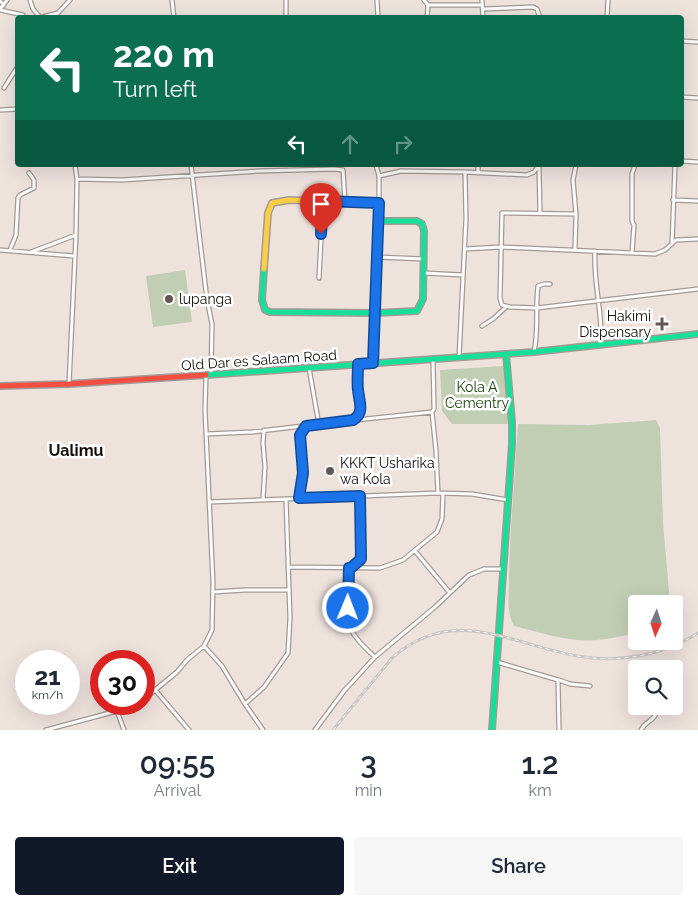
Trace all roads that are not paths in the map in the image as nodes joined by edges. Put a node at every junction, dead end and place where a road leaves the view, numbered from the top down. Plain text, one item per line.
1 (0, 0) edge
2 (7, 0) edge
3 (30, 0) edge
4 (70, 0) edge
5 (172, 0) edge
6 (286, 0) edge
7 (377, 0) edge
8 (424, 0) edge
9 (482, 0) edge
10 (608, 0) edge
11 (4, 5) junction
12 (428, 5) junction
13 (483, 7) junction
14 (0, 10) edge
15 (23, 15) dead end
16 (38, 15) edge
17 (48, 15) edge
18 (174, 15) edge
19 (286, 15) edge
20 (378, 15) edge
21 (427, 15) edge
22 (483, 15) edge
23 (539, 15) edge
24 (607, 15) edge
25 (684, 41) edge
26 (698, 42) edge
27 (15, 71) edge
28 (4, 88) dead end
29 (684, 97) edge
30 (698, 98) edge
31 (15, 109) edge
32 (1, 110) edge
33 (684, 161) edge
34 (698, 162) edge
35 (75, 167) edge
36 (191, 167) edge
37 (259, 167) edge
38 (377, 167) edge
39 (423, 167) edge
40 (478, 167) edge
41 (538, 167) edge
42 (539, 167) edge
43 (576, 167) edge
44 (634, 167) edge
45 (674, 167) edge
46 (260, 171) junction
47 (423, 172) junction
48 (465, 172) junction
49 (29, 173) dead end
50 (478, 173) junction
51 (192, 175) junction
52 (379, 176) junction
53 (77, 179) junction
54 (673, 200) junction
55 (323, 201) junction
56 (698, 201) edge
57 (346, 203) junction
58 (379, 203) junction
59 (540, 213) junction
60 (576, 214) junction
61 (379, 221) junction
62 (76, 235) junction
63 (698, 239) edge
64 (672, 244) junction
65 (501, 247) junction
66 (464, 249) junction
67 (0, 250) edge
68 (10, 250) junction
69 (575, 250) junction
70 (595, 251) junction
71 (30, 252) junction
72 (632, 253) junction
73 (74, 256) junction
74 (377, 257) junction
75 (424, 259) junction
76 (423, 273) junction
77 (463, 275) junction
78 (319, 278) dead end
79 (550, 284) dead end
80 (698, 289) edge
81 (599, 301) junction
82 (506, 307) junction
83 (537, 308) junction
84 (375, 313) junction
85 (482, 326) dead end
86 (698, 334) edge
87 (601, 345) junction
88 (534, 352) junction
89 (506, 354) junction
90 (459, 357) junction
91 (433, 359) junction
92 (373, 363) junction
93 (358, 364) junction
94 (309, 368) junction
95 (209, 375) junction
96 (68, 384) junction
97 (0, 386) edge
98 (432, 412) junction
99 (353, 420) junction
100 (319, 425) junction
101 (306, 426) junction
102 (264, 430) junction
103 (206, 434) junction
104 (441, 493) junction
105 (360, 496) junction
106 (299, 498) junction
107 (263, 499) junction
108 (286, 499) junction
109 (508, 500) junction
110 (208, 502) junction
111 (415, 552) junction
112 (361, 559) junction
113 (288, 567) junction
114 (351, 567) junction
115 (360, 567) junction
116 (504, 569) junction
117 (289, 590) junction
118 (213, 592) junction
119 (450, 593) junction
120 (204, 646) junction
121 (375, 657) junction
122 (497, 662) junction
123 (558, 680) junction
124 (570, 684) junction
125 (590, 686) dead end
126 (560, 690) junction
127 (156, 691) joint
128 (245, 704) junction
129 (103, 715) edge
130 (118, 715) edge
131 (656, 715) edge
132 (46, 730) edge
133 (50, 730) edge
134 (124, 730) edge
135 (189, 730) edge
136 (263, 730) edge
137 (315, 730) edge
138 (492, 730) edge
139 (559, 730) edge
140 (641, 730) edge

1 - 11 street
2 - 11 street
3 - 16 street
4 - 17 street
5 - 18 street
6 - 19 street
7 - 20 street
8 - 12 street
9 - 13 street
10 - 24 street
11 - 14 street
12 - 13 street
12 - 21 street
13 - 22 street
13 - 23 street
14 - 15 street
25 - 26 street
27 - 28 street
29 - 30 street
31 - 32 street
33 - 34 street
35 - 53 street
36 - 51 street
37 - 46 street
38 - 52 street
39 - 47 street
40 - 50 street
41 - 50 street
42 - 59 street
43 - 60 street
44 - 72 street
45 - 54 street
46 - 51 street
46 - 57 street
47 - 48 street
47 - 52 street
48 - 50 street
48 - 66 street
49 - 68 street
51 - 53 street
51 - 95 street
52 - 58 street
53 - 62 street
54 - 56 street
54 - 64 street
55 - 57 street
55 - 78 street
55 - 84 street
57 - 58 street
58 - 61 street
59 - 60 street
59 - 65 street
60 - 69 street
61 - 74 street
61 - 75 street
62 - 71 street
62 - 73 street
63 - 64 street
64 - 72 street
65 - 66 street
65 - 69 street
65 - 82 street
66 - 77 street
67 - 68 street
68 - 71 street
69 - 70 street
70 - 72 street
70 - 81 street
71 - 73 street
73 - 96 street
74 - 75 street
74 - 84 street
75 - 76 street
76 - 77 street
76 - 84 street
77 - 90 street
79 - 83 street
80 - 81 street
81 - 83 street
81 - 87 street
82 - 83 street
82 - 85 street
83 - 88 street
84 - 92 street
86 - 87 street, Old Dar es Salaam Road
87 - 88 street, Old Dar es Salaam Road
88 - 89 street, Old Dar es Salaam Road
89 - 90 street, Old Dar es Salaam Road
89 - 109 street
90 - 91 street, Old Dar es Salaam Road
91 - 92 street, Old Dar es Salaam Road
91 - 98 street
92 - 93 street, Old Dar es Salaam Road
93 - 94 street, Old Dar es Salaam Road
93 - 99 street
94 - 95 street, Old Dar es Salaam Road
94 - 100 street
95 - 96 street, Old Dar es Salaam Road
95 - 103 street
96 - 97 street, Old Dar es Salaam Road
98 - 99 street
98 - 104 street
99 - 100 street
100 - 101 street
101 - 102 street
101 - 106 street
102 - 103 street
102 - 107 street
103 - 110 street
104 - 105 street
104 - 109 street
104 - 111 street
105 - 106 street
105 - 112 street
106 - 108 street
107 - 108 street
107 - 110 street
108 - 113 street
109 - 116 street
110 - 118 street
111 - 115 street
111 - 119 street
112 - 114 street
112 - 115 street
113 - 114 street
113 - 117 street
114 - 115 street
114 - 121 street
116 - 119 street
116 - 122 street
117 - 118 street
117 - 128 street
118 - 120 street
119 - 121 street
120 - 127 street
120 - 128 street
121 - 137 street
122 - 123 street
122 - 138 street
123 - 124 street
123 - 126 street
124 - 125 street
124 - 126 street
126 - 139 street
127 - 135 street
128 - 136 street
129 - 133 street
130 - 134 street
131 - 140 street
132 - 133 street

